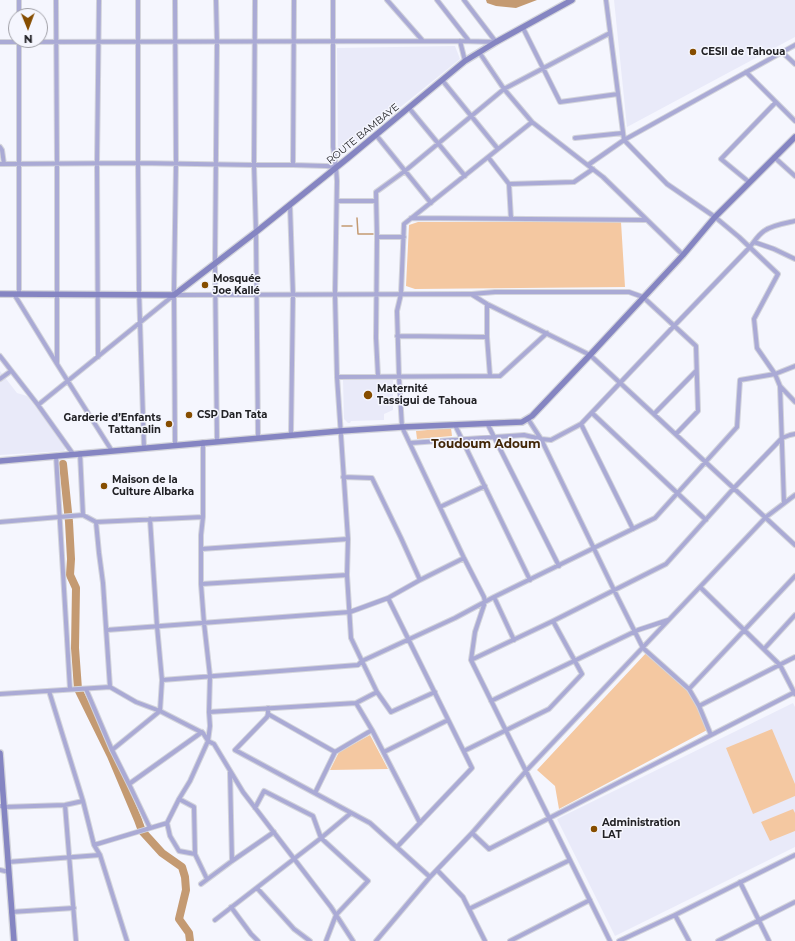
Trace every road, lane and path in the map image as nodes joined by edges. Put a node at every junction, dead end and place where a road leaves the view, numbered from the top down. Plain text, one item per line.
1 (56, 0) edge
2 (99, 0) edge
3 (138, 0) edge
4 (175, 0) edge
5 (216, 0) edge
6 (255, 0) edge
7 (294, 0) edge
8 (333, 0) edge
9 (387, 0) edge
10 (437, 0) edge
11 (464, 0) edge
12 (572, 0) edge
13 (606, 0) edge
14 (522, 28) junction
15 (610, 33) junction
16 (294, 41) junction
17 (333, 41) junction
18 (423, 41) junction
19 (460, 41) junction
20 (469, 41) junction
21 (48, 42) edge
22 (56, 42) junction
23 (99, 42) junction
24 (138, 42) junction
25 (175, 42) junction
26 (217, 42) junction
27 (255, 42) junction
28 (496, 42) junction
29 (795, 45) edge
30 (19, 48) edge
31 (479, 52) junction
32 (782, 52) junction
33 (465, 61) junction
34 (795, 64) edge
35 (544, 68) junction
36 (746, 72) junction
37 (442, 80) junction
38 (504, 89) junction
39 (618, 94) junction
40 (776, 102) junction
41 (409, 108) junction
42 (471, 116) junction
43 (795, 121) edge
44 (532, 122) junction
45 (623, 133) junction
46 (376, 135) junction
47 (795, 137) edge
48 (575, 138) dead end
49 (624, 140) junction
50 (438, 144) junction
51 (0, 147) edge
52 (498, 149) junction
53 (488, 157) junction
54 (774, 157) junction
55 (19, 163) junction
56 (98, 163) junction
57 (138, 163) junction
58 (176, 163) junction
59 (2, 164) edge
60 (58, 164) junction
61 (215, 164) junction
62 (293, 164) junction
63 (254, 165) junction
64 (588, 165) junction
65 (336, 167) junction
66 (593, 169) junction
67 (405, 170) junction
68 (465, 176) junction
69 (795, 176) edge
70 (750, 182) junction
71 (509, 184) junction
72 (337, 201) junction
73 (376, 201) junction
74 (431, 203) junction
75 (290, 205) junction
76 (715, 217) junction
77 (411, 218) junction
78 (511, 219) junction
79 (647, 220) junction
80 (795, 221) edge
81 (256, 232) junction
82 (377, 237) junction
83 (404, 237) junction
84 (754, 242) junction
85 (749, 248) junction
86 (683, 255) junction
87 (795, 259) edge
88 (215, 264) junction
89 (0, 294) edge
90 (16, 294) junction
91 (58, 294) junction
92 (256, 294) junction
93 (293, 294) junction
94 (335, 294) junction
95 (376, 294) junction
96 (400, 294) junction
97 (471, 294) junction
98 (98, 295) junction
99 (139, 295) junction
100 (174, 295) junction
101 (215, 295) junction
102 (643, 297) junction
103 (487, 304) junction
104 (140, 323) junction
105 (674, 326) junction
106 (547, 333) junction
107 (397, 336) junction
108 (487, 337) junction
109 (590, 355) junction
110 (0, 356) edge
111 (98, 357) junction
112 (57, 364) junction
113 (795, 366) edge
114 (696, 370) junction
115 (11, 371) junction
116 (775, 374) junction
117 (378, 376) junction
118 (490, 376) junction
119 (336, 377) junction
120 (399, 377) junction
121 (0, 379) edge
122 (67, 382) junction
123 (620, 383) junction
124 (780, 386) junction
125 (795, 402) edge
126 (38, 405) junction
127 (592, 413) junction
128 (654, 414) junction
129 (528, 419) junction
130 (487, 423) junction
131 (581, 424) junction
132 (455, 425) junction
133 (402, 427) junction
134 (340, 431) junction
135 (291, 434) junction
136 (676, 434) junction
137 (795, 434) edge
138 (494, 437) junction
139 (258, 438) junction
140 (782, 438) junction
141 (462, 439) junction
142 (541, 439) junction
143 (217, 441) junction
144 (203, 442) junction
145 (410, 443) junction
146 (176, 445) junction
147 (144, 448) junction
148 (112, 451) junction
149 (80, 453) junction
150 (73, 454) junction
151 (56, 456) junction
152 (0, 461) edge
153 (706, 462) junction
154 (343, 477) junction
155 (485, 486) junction
156 (734, 488) junction
157 (678, 493) junction
158 (795, 495) edge
159 (784, 503) junction
160 (440, 507) junction
161 (83, 515) junction
162 (203, 516) junction
163 (60, 517) junction
164 (766, 517) junction
165 (150, 519) junction
166 (706, 520) junction
167 (0, 522) edge
168 (96, 522) junction
169 (633, 529) junction
170 (348, 539) junction
171 (795, 544) edge
172 (201, 549) junction
173 (594, 549) junction
174 (464, 558) junction
175 (559, 566) junction
176 (347, 575) junction
177 (795, 576) edge
178 (420, 580) junction
179 (530, 580) junction
180 (201, 584) junction
181 (700, 588) junction
182 (614, 590) junction
183 (494, 597) junction
184 (388, 598) junction
185 (485, 602) junction
186 (350, 612) junction
187 (795, 615) edge
188 (670, 619) junction
189 (553, 621) junction
190 (204, 623) junction
191 (157, 626) junction
192 (107, 630) junction
193 (635, 631) junction
194 (744, 631) junction
195 (409, 640) junction
196 (514, 640) junction
197 (643, 648) junction
198 (764, 649) junction
199 (795, 657) edge
200 (471, 660) junction
201 (362, 661) junction
202 (574, 661) junction
203 (780, 665) junction
204 (210, 676) junction
205 (162, 680) junction
206 (110, 687) junction
207 (86, 689) junction
208 (70, 690) junction
209 (689, 690) junction
210 (49, 691) junction
211 (377, 692) junction
212 (435, 692) junction
213 (795, 693) edge
214 (0, 694) edge
215 (491, 701) junction
216 (356, 703) junction
217 (699, 706) junction
218 (268, 708) junction
219 (160, 711) junction
220 (209, 712) junction
221 (268, 714) junction
222 (448, 720) junction
223 (372, 730) junction
224 (506, 730) junction
225 (202, 732) junction
226 (711, 735) junction
227 (208, 741) junction
228 (112, 750) junction
229 (235, 750) junction
230 (464, 751) junction
231 (335, 752) junction
232 (384, 752) junction
233 (0, 754) edge
234 (231, 754) dead end
235 (230, 771) junction
236 (526, 772) junction
237 (129, 784) junction
238 (315, 793) junction
239 (179, 799) junction
240 (84, 801) junction
241 (65, 805) junction
242 (2, 807) edge
243 (255, 808) junction
244 (350, 813) junction
245 (549, 817) junction
246 (166, 823) junction
247 (420, 823) junction
248 (150, 828) junction
249 (274, 832) junction
250 (472, 833) junction
251 (321, 838) junction
252 (94, 845) junction
253 (397, 847) junction
254 (195, 854) junction
255 (100, 855) junction
256 (795, 856) edge
257 (70, 858) junction
258 (294, 859) junction
259 (570, 860) junction
260 (232, 861) junction
261 (8, 862) junction
262 (0, 870) edge
263 (437, 870) junction
264 (9, 872) junction
265 (430, 877) junction
266 (207, 879) junction
267 (740, 882) junction
268 (201, 884) dead end
269 (257, 888) junction
270 (590, 900) junction
271 (795, 902) edge
272 (231, 907) junction
273 (74, 908) junction
274 (469, 909) junction
275 (12, 912) junction
276 (336, 915) junction
277 (674, 915) junction
278 (215, 920) dead end
279 (759, 920) junction
280 (14, 941) edge
281 (76, 941) edge
282 (127, 941) edge
283 (258, 941) edge
284 (310, 941) edge
285 (326, 941) edge
286 (353, 941) edge
287 (376, 941) edge
288 (485, 941) edge
289 (510, 941) edge
290 (610, 941) edge
291 (619, 941) edge
292 (688, 941) edge
293 (718, 941) edge
294 (769, 941) edge

1 - 22 street
2 - 23 street
3 - 24 street
4 - 25 street
5 - 26 street
6 - 27 street
7 - 16 street
8 - 17 street
9 - 18 street
10 - 20 street
11 - 28 street
12 - 14 street, ROUTE BAMBAYE
13 - 15 street
14 - 28 street, ROUTE BAMBAYE
14 - 35 street
15 - 35 street
15 - 39 street
16 - 17 street
16 - 27 street
16 - 62 street
17 - 18 street
17 - 65 street
18 - 19 street
19 - 20 street
19 - 33 street
20 - 28 street
21 - 22 street
22 - 23 street
22 - 60 street
23 - 24 street
23 - 56 street
24 - 25 street
24 - 57 street
25 - 26 street
25 - 58 street
26 - 27 street
26 - 61 street
27 - 63 street
28 - 31 street, ROUTE BAMBAYE
29 - 32 street
30 - 55 street
31 - 33 street, ROUTE BAMBAYE
31 - 38 street
32 - 34 street
32 - 36 street
33 - 37 street, ROUTE BAMBAYE
35 - 38 street
35 - 39 street
36 - 40 street
36 - 49 street
37 - 41 street, ROUTE BAMBAYE
37 - 42 street
38 - 42 street
38 - 44 street
39 - 45 street
40 - 43 street
40 - 70 street
41 - 46 street, ROUTE BAMBAYE
41 - 50 street
42 - 50 street
42 - 52 street
44 - 52 street
44 - 64 street
45 - 48 street
45 - 49 street
46 - 65 street, ROUTE BAMBAYE
46 - 67 street
47 - 54 street
49 - 64 street
49 - 76 street
50 - 67 street
50 - 68 street
51 - 59 street
52 - 53 street
53 - 68 street
53 - 71 street
54 - 69 street
54 - 70 street
55 - 59 street
55 - 60 street
55 - 90 street
56 - 57 street
56 - 60 street
56 - 98 street
57 - 58 street
57 - 99 street
58 - 61 street
58 - 100 street
60 - 91 street
61 - 63 street
61 - 88 street
62 - 63 street
62 - 65 street
63 - 81 street
64 - 66 street
65 - 72 street
65 - 75 street, ROUTE BAMBAYE
66 - 71 street
66 - 79 street
67 - 73 street
67 - 74 street
68 - 74 street
70 - 76 street
71 - 78 street
72 - 73 street
72 - 94 street
73 - 82 street
74 - 77 street
75 - 81 street, ROUTE BAMBAYE
75 - 93 street
76 - 85 street
76 - 86 street
77 - 78 street
77 - 83 street
78 - 79 street
79 - 86 street
80 - 84 street
81 - 88 street, ROUTE BAMBAYE
81 - 92 street
82 - 83 street
82 - 95 street
83 - 96 street
84 - 85 street
84 - 87 street
85 - 105 street
85 - 116 street
86 - 102 street
88 - 100 street, ROUTE BAMBAYE
88 - 101 street
89 - 90 street
90 - 91 street
90 - 112 street
91 - 98 street
91 - 112 street
92 - 93 street
92 - 101 street
92 - 139 street
93 - 94 street
93 - 135 street
94 - 95 street
94 - 119 street
95 - 96 street
95 - 117 street
96 - 97 street
96 - 107 street
97 - 102 street
97 - 103 street
98 - 99 street
98 - 111 street
99 - 100 street
99 - 104 street
100 - 101 street
100 - 104 street
100 - 146 street
101 - 143 street
102 - 105 street
102 - 109 street
103 - 106 street
103 - 108 street
104 - 111 street
104 - 147 street
105 - 114 street
105 - 123 street
106 - 109 street
106 - 118 street
107 - 108 street
107 - 120 street
108 - 118 street
109 - 123 street
109 - 129 street
110 - 115 street
111 - 122 street
112 - 122 street
113 - 116 street
114 - 128 street
114 - 136 street
115 - 121 street
115 - 126 street
116 - 124 street
116 - 153 street
117 - 119 street
117 - 120 street
118 - 120 street
119 - 134 street
120 - 133 street
122 - 126 street
122 - 148 street
123 - 127 street
123 - 128 street
124 - 125 street
124 - 140 street
126 - 150 street
127 - 131 street
127 - 157 street
128 - 136 street
129 - 130 street
129 - 142 street
130 - 132 street
130 - 138 street
131 - 142 street
131 - 169 street
132 - 133 street
132 - 141 street
133 - 134 street
133 - 145 street
134 - 135 street
134 - 154 street
135 - 139 street
136 - 153 street
137 - 140 street
138 - 141 street
138 - 142 street
138 - 175 street
139 - 143 street
140 - 156 street
140 - 159 street
141 - 145 street
141 - 155 street
142 - 173 street
143 - 144 street
144 - 146 street
144 - 162 street
145 - 160 street
146 - 147 street
147 - 148 street
148 - 149 street
149 - 150 street
149 - 161 street
150 - 151 street
151 - 152 street
151 - 163 street
153 - 156 street
153 - 157 street
154 - 170 street
154 - 178 street
155 - 160 street
155 - 179 street
156 - 164 street
156 - 166 street
157 - 166 street
157 - 169 street
158 - 159 street
159 - 164 street
160 - 174 street
161 - 163 street
161 - 168 street
162 - 165 street
162 - 172 street
163 - 167 street
163 - 208 street
164 - 171 street
164 - 181 street
165 - 168 street
165 - 191 street
166 - 182 street
168 - 192 street
169 - 173 street
170 - 172 street
170 - 176 street
172 - 180 street
173 - 175 street
173 - 182 street
174 - 178 street
174 - 185 street
175 - 179 street
176 - 180 street
176 - 186 street
177 - 194 street
178 - 184 street
179 - 183 street
180 - 190 street
181 - 188 street
181 - 194 street
182 - 189 street
182 - 193 street
183 - 185 street
183 - 196 street
184 - 186 street
184 - 195 street
185 - 195 street
185 - 200 street
186 - 190 street
186 - 201 street
187 - 198 street
188 - 193 street
188 - 197 street
189 - 196 street
189 - 202 street
190 - 191 street
190 - 204 street
191 - 192 street
191 - 205 street
192 - 206 street
193 - 197 street
193 - 202 street
194 - 198 street
194 - 209 street
195 - 201 street
195 - 212 street
196 - 200 street
197 - 209 street
197 - 236 street
198 - 203 street
199 - 203 street
200 - 215 street
201 - 204 street
201 - 211 street
202 - 215 street
202 - 224 street
203 - 213 street
203 - 217 street
204 - 205 street
204 - 220 street
205 - 219 street
206 - 207 street
206 - 219 street
207 - 208 street
207 - 228 street
208 - 210 street
209 - 217 street
210 - 214 street
210 - 240 street
211 - 212 street
211 - 216 street
212 - 222 street
213 - 226 street
215 - 224 street
216 - 218 street
216 - 223 street
217 - 226 street
218 - 220 street
218 - 221 street
219 - 225 street
219 - 228 street
220 - 227 street
221 - 229 street
221 - 231 street
222 - 230 street
222 - 232 street
223 - 231 street
223 - 232 street
224 - 230 street
224 - 236 street
225 - 227 street
225 - 237 street
226 - 245 street
227 - 235 street
227 - 239 street
228 - 237 street
229 - 234 street
229 - 238 street
230 - 247 street
231 - 238 street
232 - 247 street
233 - 242 street
235 - 243 street
235 - 260 street
236 - 245 street
236 - 250 street
237 - 248 street
238 - 244 street
239 - 246 street
239 - 254 street
240 - 241 street
240 - 252 street
241 - 242 street
241 - 257 street
242 - 261 street
243 - 249 street
243 - 251 street
244 - 251 street
244 - 253 street
245 - 250 street
245 - 259 street
246 - 248 street
246 - 254 street
247 - 253 street
248 - 252 street
249 - 258 street
249 - 260 street
250 - 263 street
251 - 258 street
251 - 276 street
252 - 255 street
253 - 265 street
254 - 266 street
255 - 257 street
255 - 282 street
256 - 267 street
257 - 261 street
257 - 273 street
258 - 269 street
258 - 276 street
259 - 270 street
259 - 274 street
260 - 266 street
261 - 264 street
262 - 264 street
263 - 265 street
263 - 274 street
264 - 275 street
265 - 287 street
266 - 268 street
267 - 277 street
267 - 279 street
269 - 272 street
269 - 284 street
270 - 289 street
270 - 290 street
271 - 279 street
272 - 278 street
272 - 283 street
273 - 275 street
273 - 281 street
274 - 288 street
275 - 280 street
276 - 285 street
276 - 286 street
277 - 291 street
277 - 292 street
279 - 293 street
279 - 294 street

